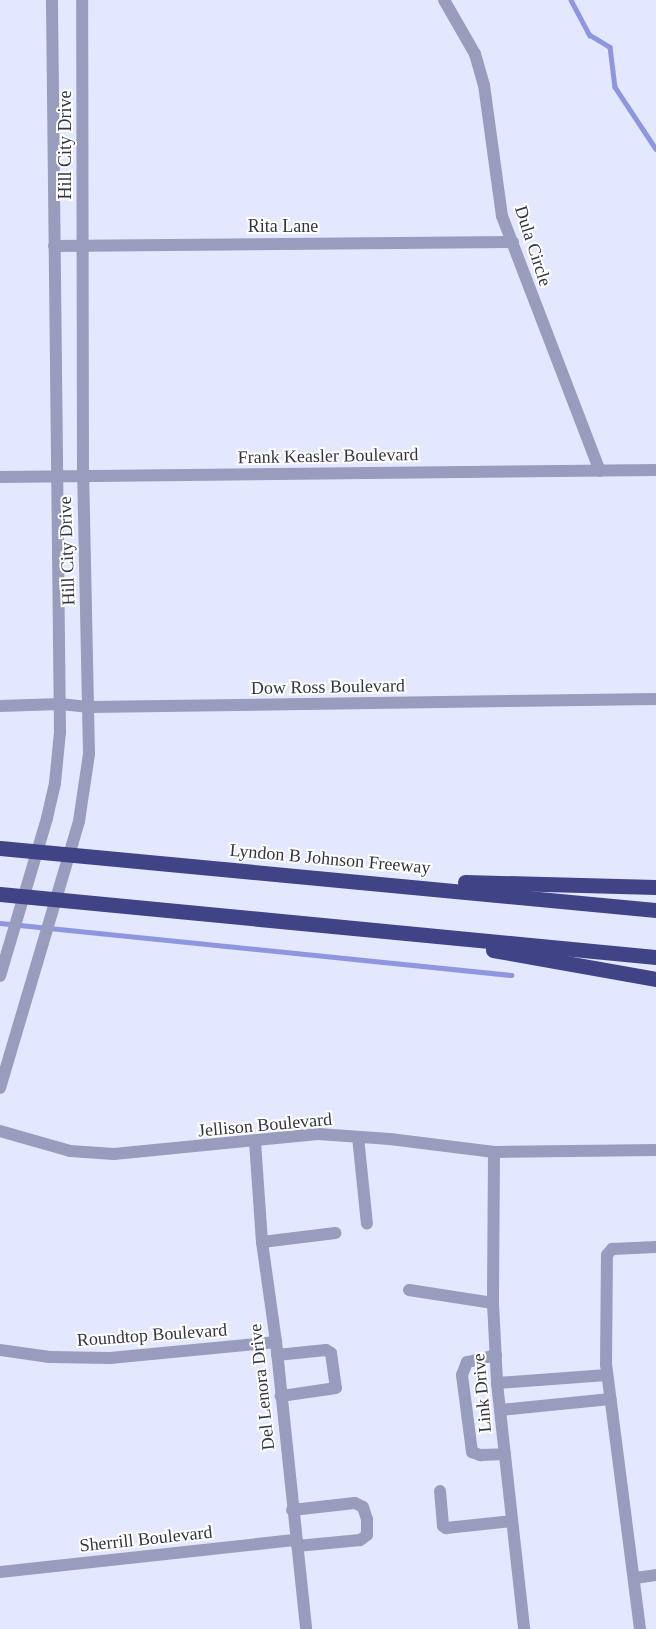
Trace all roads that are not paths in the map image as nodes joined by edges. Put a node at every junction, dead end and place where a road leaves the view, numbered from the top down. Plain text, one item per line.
1 (52, 0) edge
2 (82, 0) edge
3 (444, 0) edge
4 (513, 242) junction
5 (54, 246) junction
6 (82, 246) junction
7 (656, 470) edge
8 (600, 471) junction
9 (58, 476) junction
10 (83, 476) junction
11 (0, 477) edge
12 (656, 699) edge
13 (60, 704) junction
14 (0, 706) edge
15 (90, 708) junction
16 (0, 848) edge
17 (351, 879) junction
18 (656, 887) edge
19 (0, 894) edge
20 (656, 910) edge
21 (383, 931) junction
22 (656, 957) edge
23 (2, 970) edge
24 (656, 979) edge
25 (0, 1088) edge
26 (0, 1131) edge
27 (358, 1137) junction
28 (255, 1142) junction
29 (656, 1150) edge
30 (494, 1152) junction
31 (367, 1224) dead end
32 (335, 1233) dead end
33 (262, 1242) junction
34 (656, 1247) edge
35 (409, 1290) dead end
36 (493, 1303) junction
37 (277, 1348) junction
38 (0, 1350) edge
39 (496, 1355) junction
40 (607, 1375) junction
41 (497, 1383) junction
42 (280, 1396) junction
43 (610, 1399) junction
44 (500, 1410) junction
45 (505, 1454) junction
46 (440, 1491) dead end
47 (292, 1510) junction
48 (512, 1521) junction
49 (296, 1543) junction
50 (0, 1572) edge
51 (656, 1575) edge
52 (635, 1578) junction
53 (306, 1629) edge
54 (524, 1629) edge
55 (640, 1629) edge

1 - 5 street, Hill City Drive
2 - 6 street, Hill City Drive
3 - 4 street, Dula Circle
4 - 6 street, Rita Lane
4 - 8 street, Dula Circle
5 - 6 street, Rita Lane
5 - 9 street, Hill City Drive
6 - 10 street, Hill City Drive
7 - 8 street, Frank Keasler Boulevard
8 - 10 street, Frank Keasler Boulevard
9 - 10 street, Frank Keasler Boulevard
9 - 11 street, Frank Keasler Boulevard
9 - 13 street, Hill City Drive
10 - 15 street, Hill City Drive
12 - 15 street, Dow Ross Boulevard
13 - 14 street, Dow Ross Boulevard
13 - 15 street, Dow Ross Boulevard
13 - 23 street, Hill City Drive
15 - 25 street, Hill City Drive
16 - 17 highway, Lyndon B Johnson Freeway
17 - 18 highway
17 - 20 highway, Lyndon B Johnson Freeway
19 - 21 highway
21 - 22 highway
21 - 24 highway
26 - 28 street, Jellison Boulevard
27 - 28 street, Jellison Boulevard
27 - 30 street, Jellison Boulevard
27 - 31 street
28 - 33 street, Del Lenora Drive
29 - 30 street, Jellison Boulevard
30 - 36 street, Link Drive
32 - 33 street
33 - 37 street, Del Lenora Drive
34 - 40 street
35 - 36 street
36 - 39 street, Link Drive
37 - 38 street, Roundtop Boulevard
37 - 42 street, Del Lenora Drive
37 - 42 street, Roundtop Boulevard
39 - 41 street, Link Drive
39 - 45 street
40 - 41 street
40 - 43 street
41 - 44 street, Link Drive
42 - 47 street, Del Lenora Drive
43 - 44 street
43 - 52 street
44 - 45 street, Link Drive
45 - 48 street, Link Drive
46 - 48 street
47 - 49 street, Del Lenora Drive
47 - 49 street, Sherrill Boulevard
48 - 54 street, Link Drive
49 - 50 street, Sherrill Boulevard
49 - 53 street, Del Lenora Drive
51 - 52 street
52 - 55 street

